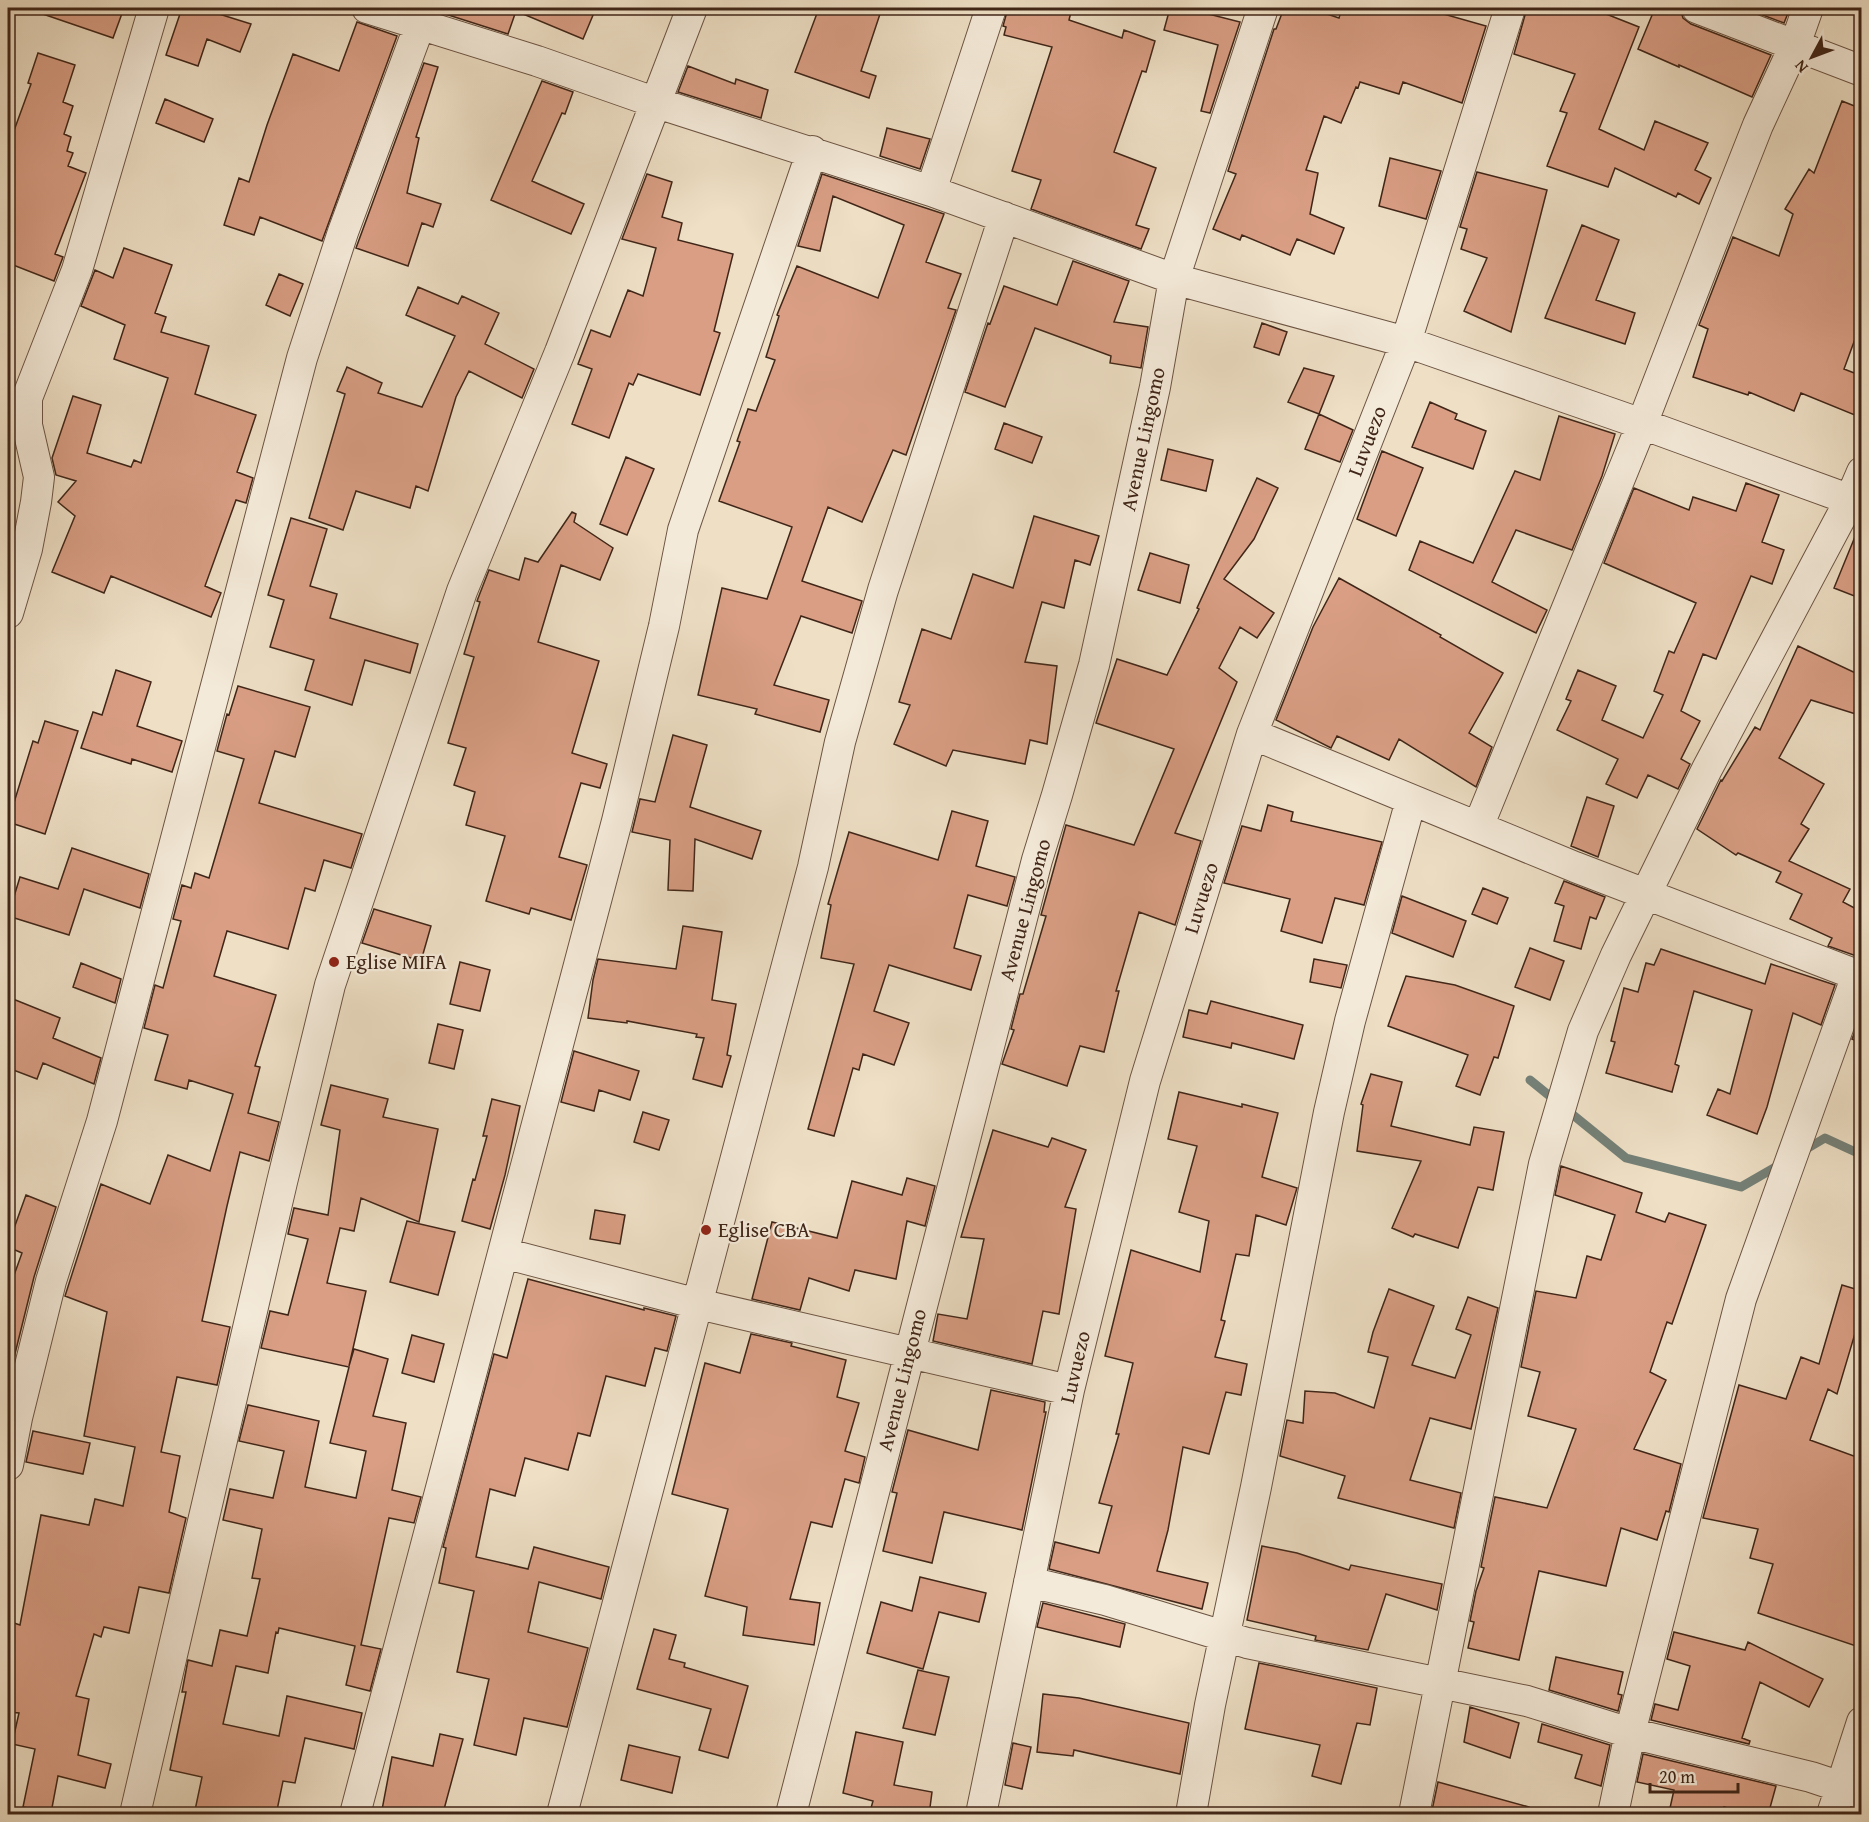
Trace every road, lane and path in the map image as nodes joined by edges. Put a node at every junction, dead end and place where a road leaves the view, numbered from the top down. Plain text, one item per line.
1 (154, 8) edge
2 (367, 8) edge
3 (692, 8) edge
4 (991, 8) edge
5 (1263, 8) edge
6 (1510, 8) edge
7 (1697, 8) edge
8 (1808, 8) edge
9 (423, 16) edge
10 (1795, 45) junction
11 (1862, 71) edge
12 (657, 103) junction
13 (812, 151) junction
14 (931, 191) junction
15 (1004, 216) junction
16 (1174, 279) junction
17 (1406, 342) junction
18 (1642, 424) junction
19 (1862, 472) edge
20 (1856, 502) edge
21 (8, 613) edge
22 (1252, 734) junction
23 (1411, 801) junction
24 (1478, 827) junction
25 (1646, 895) junction
26 (1859, 976) edge
27 (503, 1253) junction
28 (698, 1304) junction
29 (909, 1354) junction
30 (1069, 1390) junction
31 (8, 1465) edge
32 (1029, 1582) junction
33 (1224, 1636) junction
34 (1441, 1682) junction
35 (1862, 1722) edge
36 (1630, 1733) junction
37 (1845, 1798) edge
38 (135, 1815) edge
39 (356, 1815) edge
40 (562, 1815) edge
41 (791, 1815) edge
42 (981, 1815) edge
43 (1191, 1815) edge
44 (1414, 1815) edge
45 (1613, 1815) edge

1 - 21 street
2 - 9 street
3 - 12 street
4 - 14 street
5 - 16 street, Avenue Lingomo
6 - 17 street, Luvuezo
7 - 10 street
8 - 10 street
9 - 12 street
9 - 31 street
10 - 11 street
10 - 18 street
12 - 13 street
12 - 38 street
13 - 14 street
13 - 27 street
14 - 15 street
15 - 16 street
15 - 28 street
16 - 17 street
16 - 29 street, Avenue Lingomo
17 - 18 street
17 - 22 street, Luvuezo
18 - 20 street
18 - 24 street
19 - 20 street
20 - 25 street
22 - 23 street
22 - 30 street, Luvuezo
23 - 24 street
23 - 33 street
24 - 25 street
25 - 26 street
25 - 34 street
26 - 36 street
27 - 28 street
27 - 39 street
28 - 29 street
28 - 40 street
29 - 30 street
29 - 41 street, Avenue Lingomo
30 - 32 street, Luvuezo
32 - 33 street
32 - 42 street, Luvuezo
33 - 34 street
33 - 43 street
34 - 36 street
34 - 44 street
35 - 37 street
36 - 37 street
36 - 45 street

